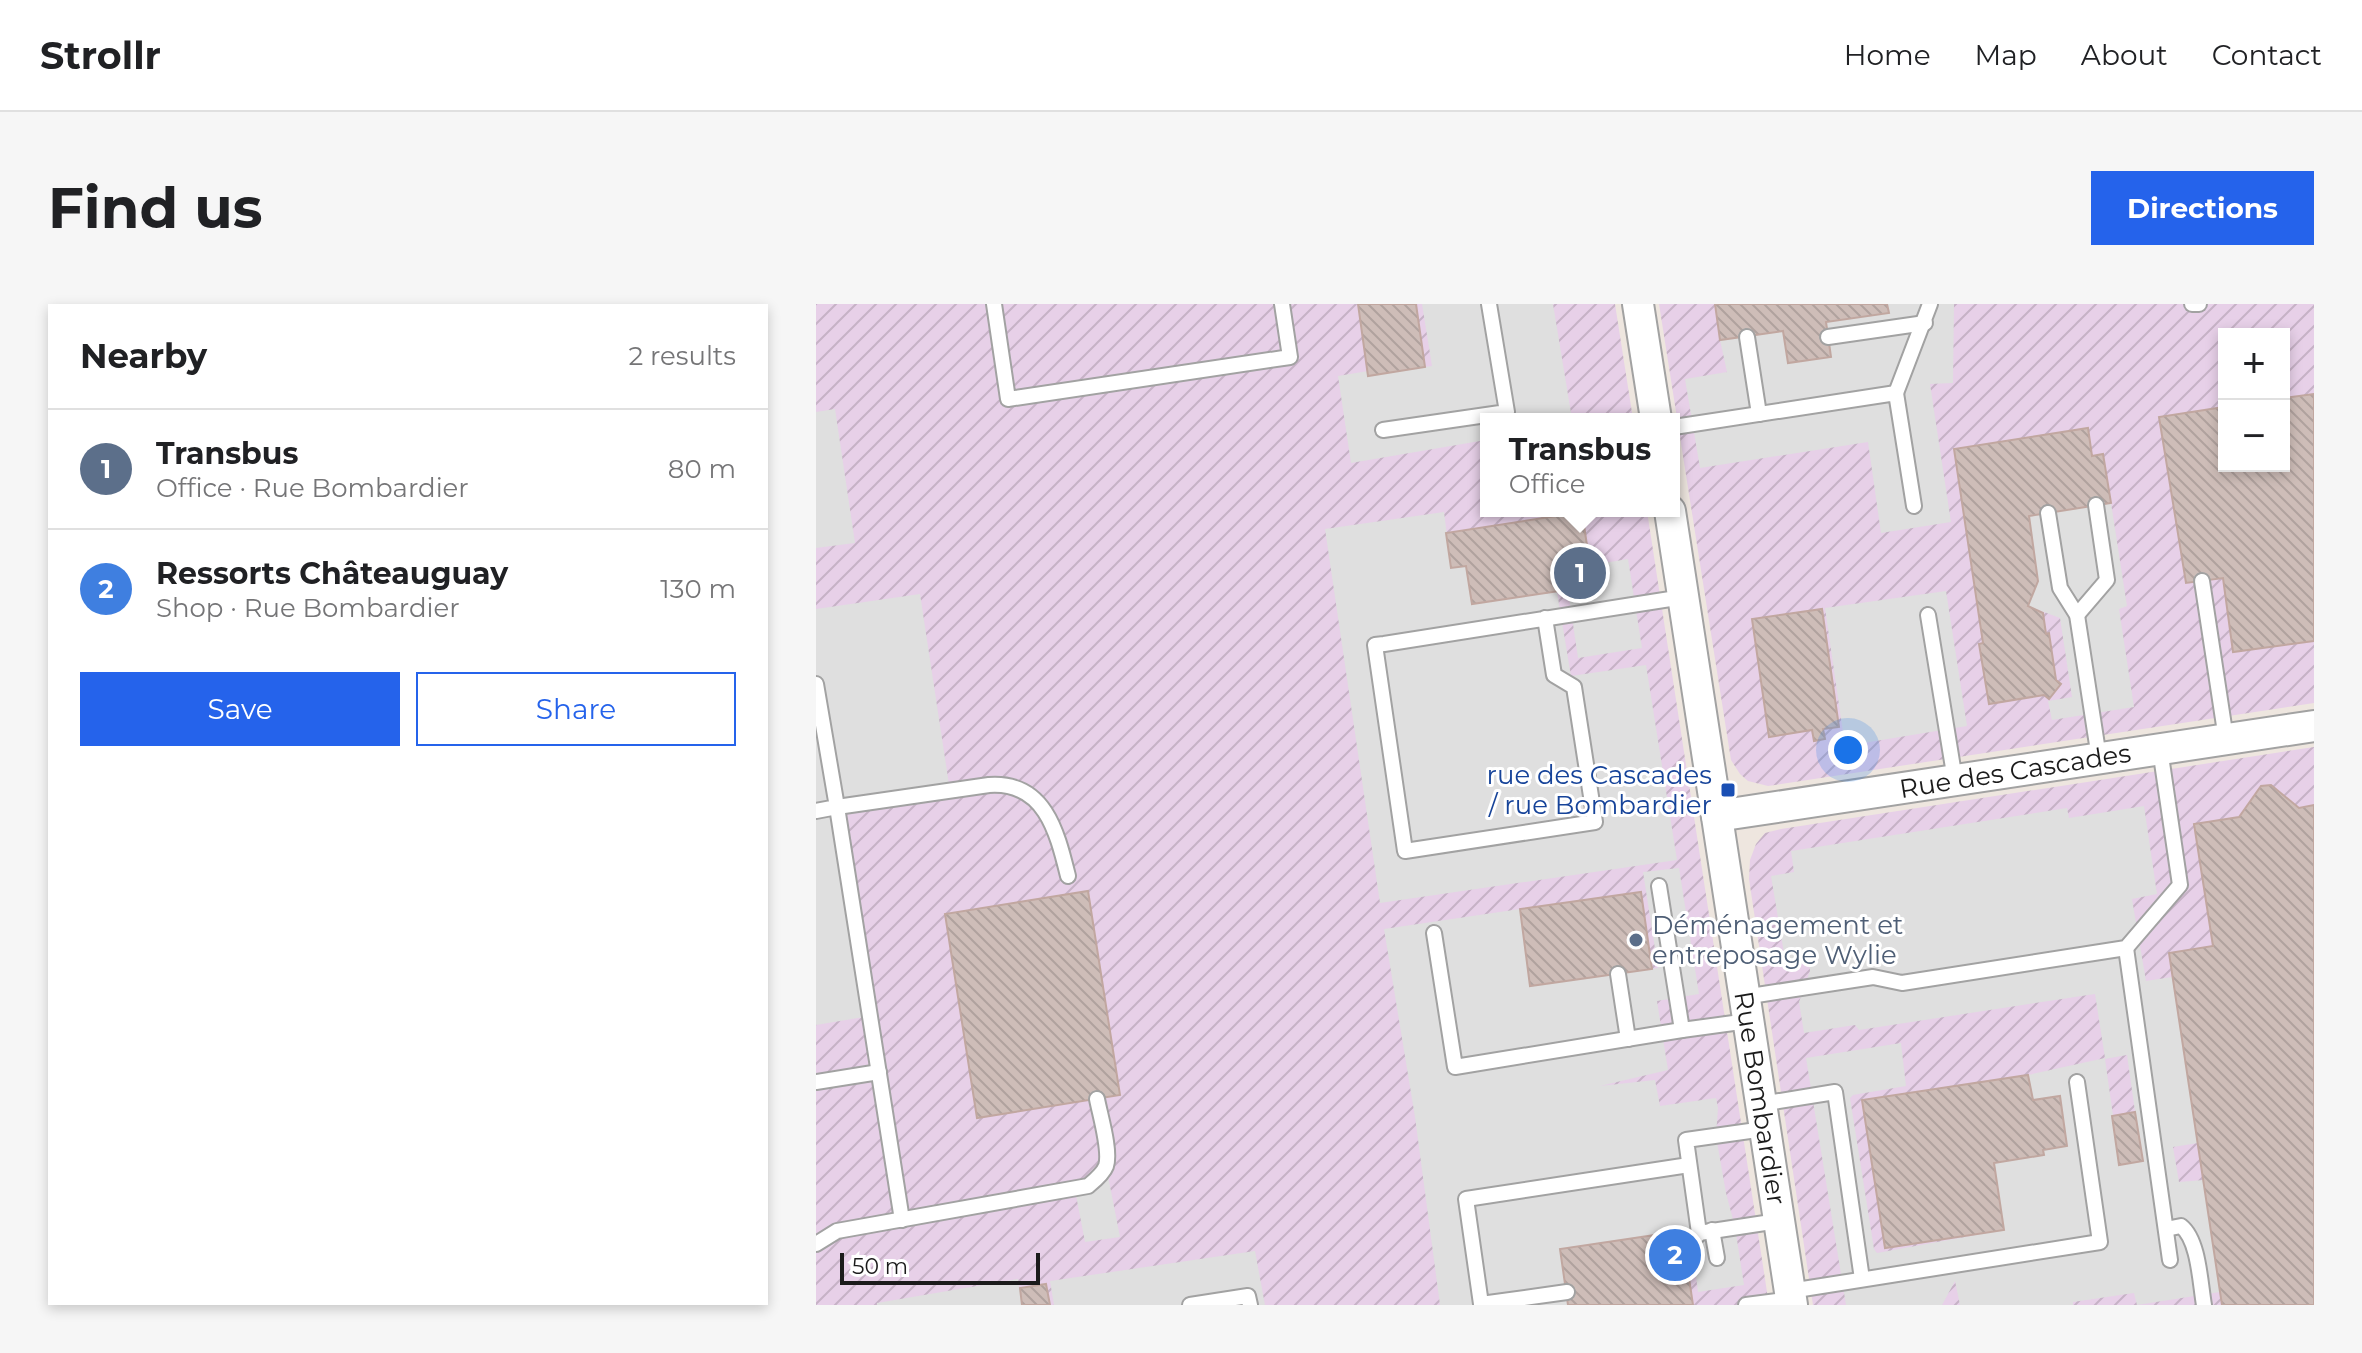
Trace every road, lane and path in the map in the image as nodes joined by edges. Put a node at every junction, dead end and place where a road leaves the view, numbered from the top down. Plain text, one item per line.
1 (994, 304) edge
2 (1282, 304) edge
3 (1489, 304) edge
4 (1638, 304) edge
5 (1930, 304) edge
6 (2192, 304) edge
7 (2199, 304) edge
8 (1925, 323) junction
9 (1747, 337) dead end
10 (1828, 337) dead end
11 (1896, 393) junction
12 (1500, 413) edge
13 (1655, 413) edge
14 (1759, 414) junction
15 (1480, 416) edge
16 (1680, 426) edge
17 (1383, 430) dead end
18 (2096, 505) dead end
19 (1914, 506) dead end
20 (2048, 513) dead end
21 (1671, 517) edge
22 (2202, 581) dead end
23 (1683, 597) junction
24 (1928, 615) dead end
25 (2077, 615) junction
26 (1545, 618) junction
27 (816, 684) edge
28 (2314, 726) edge
29 (2226, 739) junction
30 (2160, 749) junction
31 (2099, 758) junction
32 (1955, 780) junction
33 (837, 807) junction
34 (816, 811) edge
35 (1717, 816) junction
36 (1068, 876) dead end
37 (1659, 886) dead end
38 (1434, 933) dead end
39 (2126, 948) junction
40 (1618, 974) dead end
41 (1746, 1009) junction
42 (1682, 1030) junction
43 (1628, 1039) junction
44 (879, 1072) junction
45 (816, 1082) edge
46 (2077, 1082) dead end
47 (1097, 1099) dead end
48 (1763, 1116) junction
49 (1689, 1165) junction
50 (902, 1220) junction
51 (1778, 1221) junction
52 (2166, 1229) junction
53 (1706, 1232) junction
54 (816, 1244) edge
55 (1685, 1253) dead end
56 (1717, 1258) dead end
57 (2170, 1260) dead end
58 (1862, 1279) junction
59 (1567, 1292) dead end
60 (1791, 1298) edge
61 (1190, 1305) edge
62 (1250, 1305) edge
63 (1746, 1305) edge
64 (2204, 1305) edge

1 - 2 lane
3 - 12 lane
4 - 13 street
5 - 8 lane
6 - 7 lane
8 - 10 lane
8 - 11 lane
9 - 14 lane
11 - 14 lane
11 - 19 lane
14 - 16 lane
15 - 17 lane
18 - 25 lane
20 - 25 lane
21 - 23 street, Rue Bombardier
22 - 29 lane
23 - 26 lane
23 - 35 street, Rue Bombardier
24 - 32 lane
25 - 31 lane
26 - 26 lane
27 - 33 lane
28 - 29 street, Rue des Cascades
29 - 30 street, Rue des Cascades
30 - 31 street, Rue des Cascades
30 - 39 lane
31 - 32 street, Rue des Cascades
32 - 35 street, Rue des Cascades
33 - 34 lane
33 - 36 lane
33 - 44 lane
35 - 41 street, Rue Bombardier
37 - 42 lane
38 - 43 lane
39 - 41 lane
39 - 52 lane
40 - 43 lane
41 - 42 lane
41 - 48 street, Rue Bombardier
42 - 43 lane
44 - 45 lane
44 - 50 lane
46 - 58 lane
47 - 50 lane
48 - 49 lane
48 - 51 street, Rue Bombardier
48 - 58 lane
49 - 53 lane
49 - 59 lane
50 - 54 lane
51 - 53 lane
51 - 60 street, Rue Bombardier
52 - 57 lane
52 - 64 lane
53 - 55 lane
53 - 56 lane
58 - 60 lane
60 - 63 lane
61 - 62 lane

